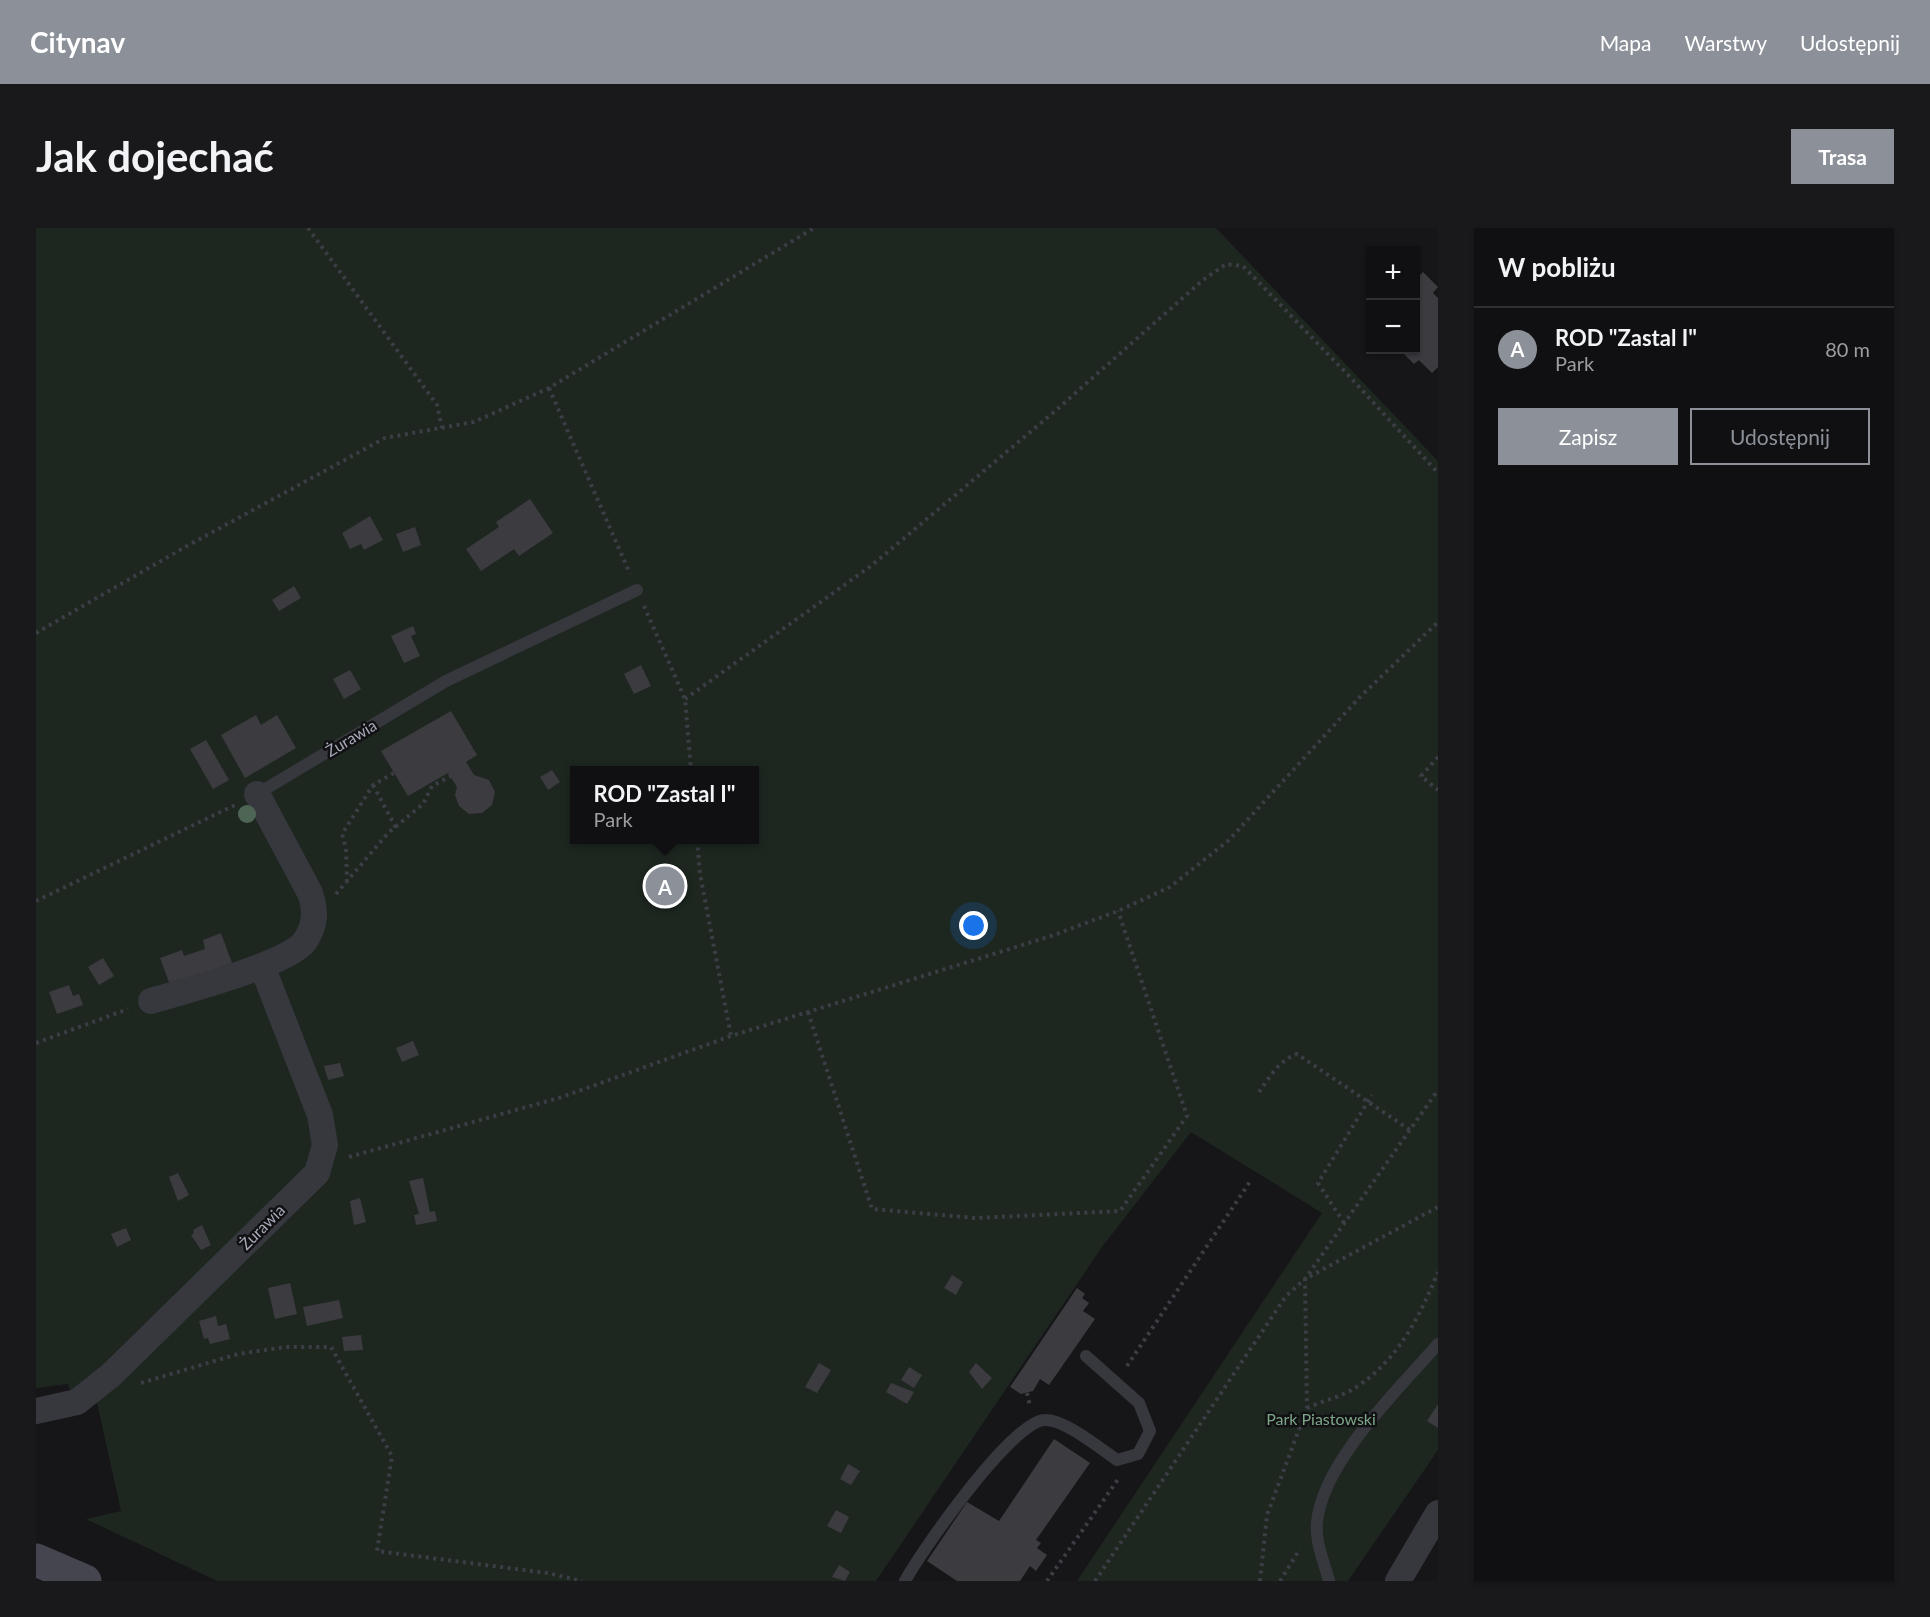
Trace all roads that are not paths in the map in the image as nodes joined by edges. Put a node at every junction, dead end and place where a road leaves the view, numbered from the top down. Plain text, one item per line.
1 (637, 590) dead end
2 (257, 794) joint
3 (262, 966) junction
4 (151, 1001) road end
5 (1438, 1344) edge
6 (1086, 1356) dead end
7 (36, 1411) edge
8 (1438, 1513) edge
9 (36, 1560) edge
10 (908, 1580) edge
11 (85, 1581) edge
12 (1329, 1581) edge
13 (1398, 1581) edge

1 - 2 lane, Żurawia
2 - 3 street
3 - 4 street
3 - 7 street, Żurawia
5 - 12 lane
6 - 10 lane
8 - 13 street
9 - 11 street

